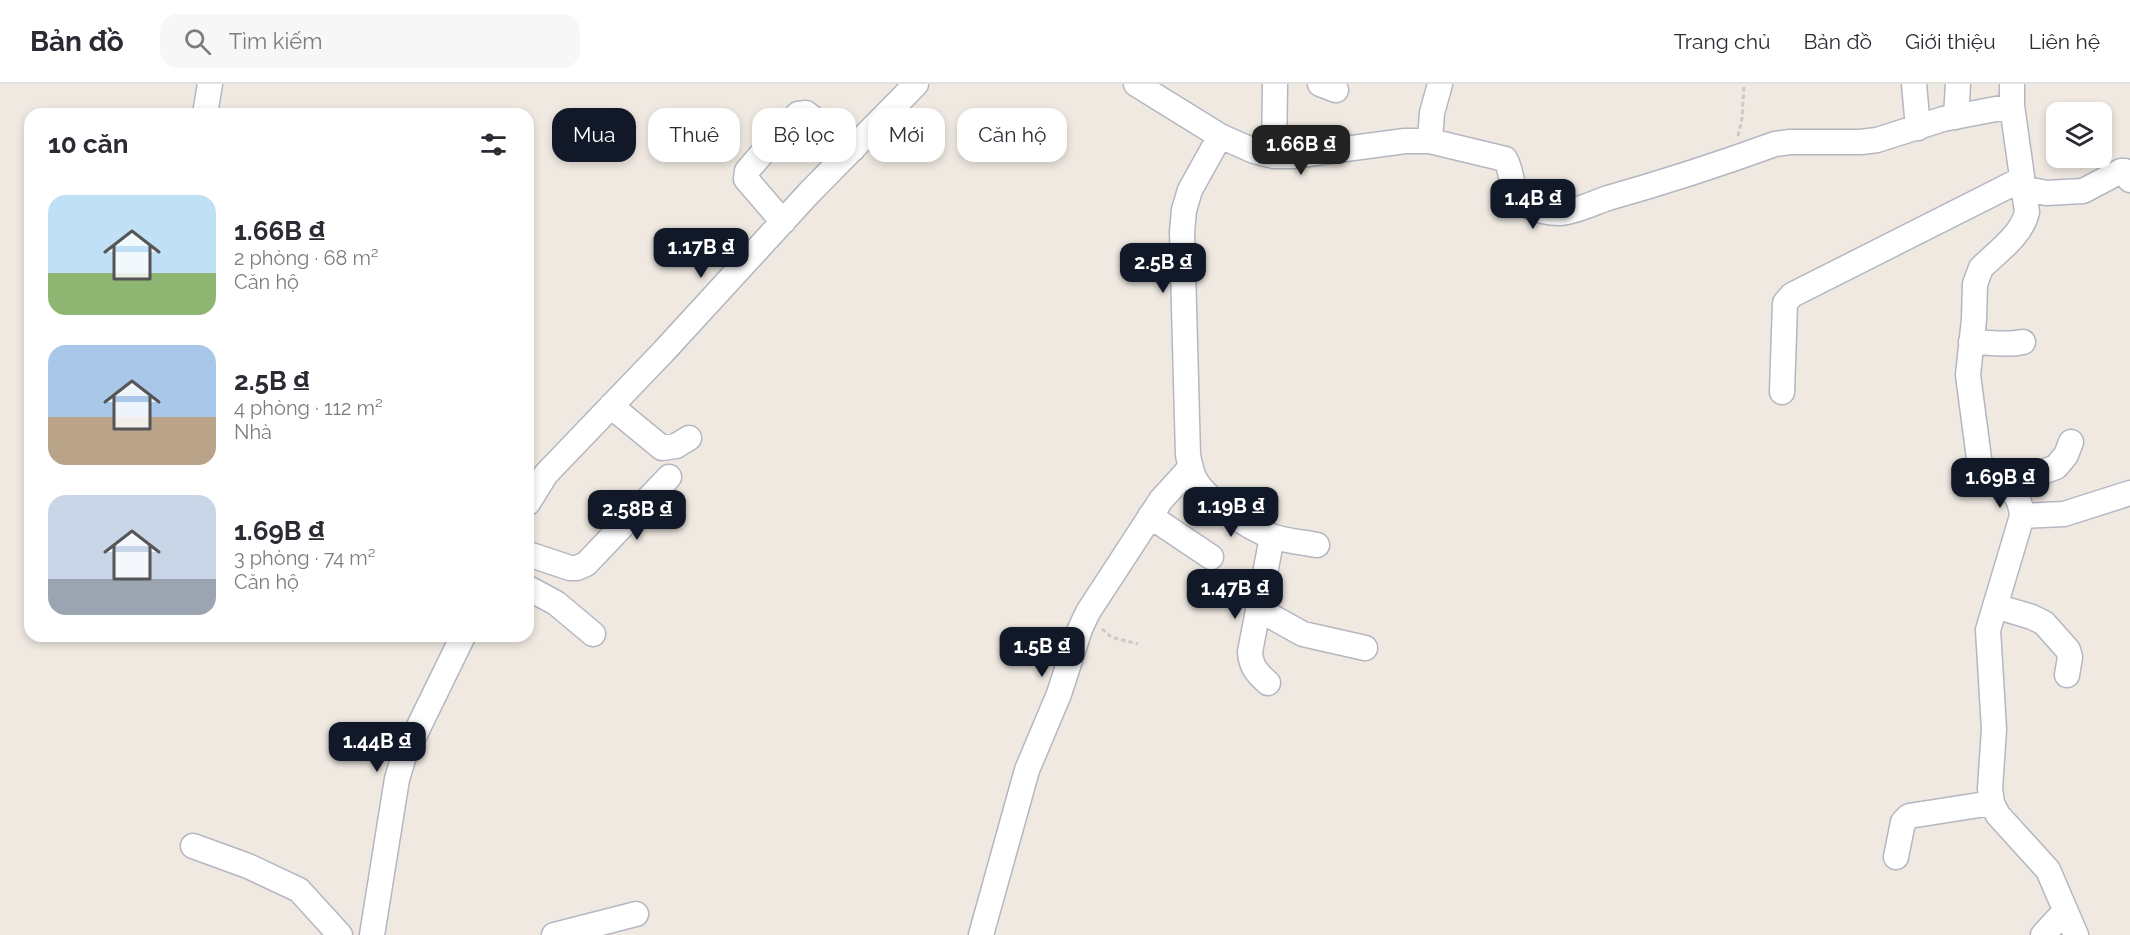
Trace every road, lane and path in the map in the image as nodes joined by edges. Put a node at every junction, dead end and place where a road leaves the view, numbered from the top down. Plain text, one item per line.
1 (210, 84) edge
2 (916, 84) edge
3 (1136, 84) edge
4 (1275, 84) edge
5 (1440, 84) edge
6 (1743, 84) edge
7 (1914, 84) edge
8 (1958, 84) edge
9 (2012, 95) edge
10 (206, 108) edge
11 (1956, 117) junction
12 (1918, 128) junction
13 (1220, 136) junction
14 (1430, 141) junction
15 (856, 146) edge
16 (1274, 156) junction
17 (1732, 160) junction
18 (755, 162) edge
19 (841, 162) edge
20 (2128, 172) edge
21 (2023, 184) junction
22 (783, 222) junction
23 (1971, 342) junction
24 (2023, 342) dead end
25 (1782, 392) dead end
26 (611, 406) junction
27 (688, 438) dead end
28 (2071, 442) dead end
29 (1190, 468) junction
30 (669, 477) dead end
31 (2006, 486) junction
32 (534, 493) edge
33 (2130, 493) edge
34 (1150, 516) junction
35 (2022, 516) junction
36 (1272, 537) junction
37 (1317, 545) dead end
38 (534, 556) edge
39 (1211, 557) dead end
40 (534, 591) edge
41 (1995, 606) junction
42 (1258, 609) junction
43 (1086, 617) junction
44 (593, 634) dead end
45 (460, 642) edge
46 (1138, 644) dead end
47 (1365, 648) dead end
48 (2067, 675) dead end
49 (1268, 683) dead end
50 (1992, 803) junction
51 (193, 846) dead end
52 (1896, 857) dead end
53 (2065, 911) junction
54 (636, 914) dead end
55 (340, 935) edge
56 (372, 935) edge
57 (554, 935) edge
58 (981, 935) edge
59 (2043, 935) edge
60 (2076, 935) edge

1 - 10 street
2 - 15 street
3 - 13 street
4 - 16 street
5 - 14 street
6 - 17 path
7 - 12 street
8 - 11 street
9 - 11 street
9 - 21 street
11 - 12 street
12 - 17 street
13 - 16 street
13 - 29 street
14 - 16 street
14 - 17 street
18 - 22 street
19 - 22 street
20 - 21 street
21 - 23 street
21 - 25 street
22 - 26 street
23 - 24 street
23 - 31 street
26 - 27 street
26 - 32 street
28 - 31 street
29 - 34 street
29 - 36 street
30 - 38 street
31 - 35 street
33 - 35 street
34 - 39 street
34 - 43 street
35 - 41 street
36 - 37 street
36 - 42 street
40 - 44 street
41 - 48 street
41 - 50 street
42 - 47 street
42 - 49 street
43 - 46 path
43 - 58 street
45 - 56 street
50 - 52 street
50 - 53 street
51 - 55 street
53 - 59 street
53 - 60 street
54 - 57 street

